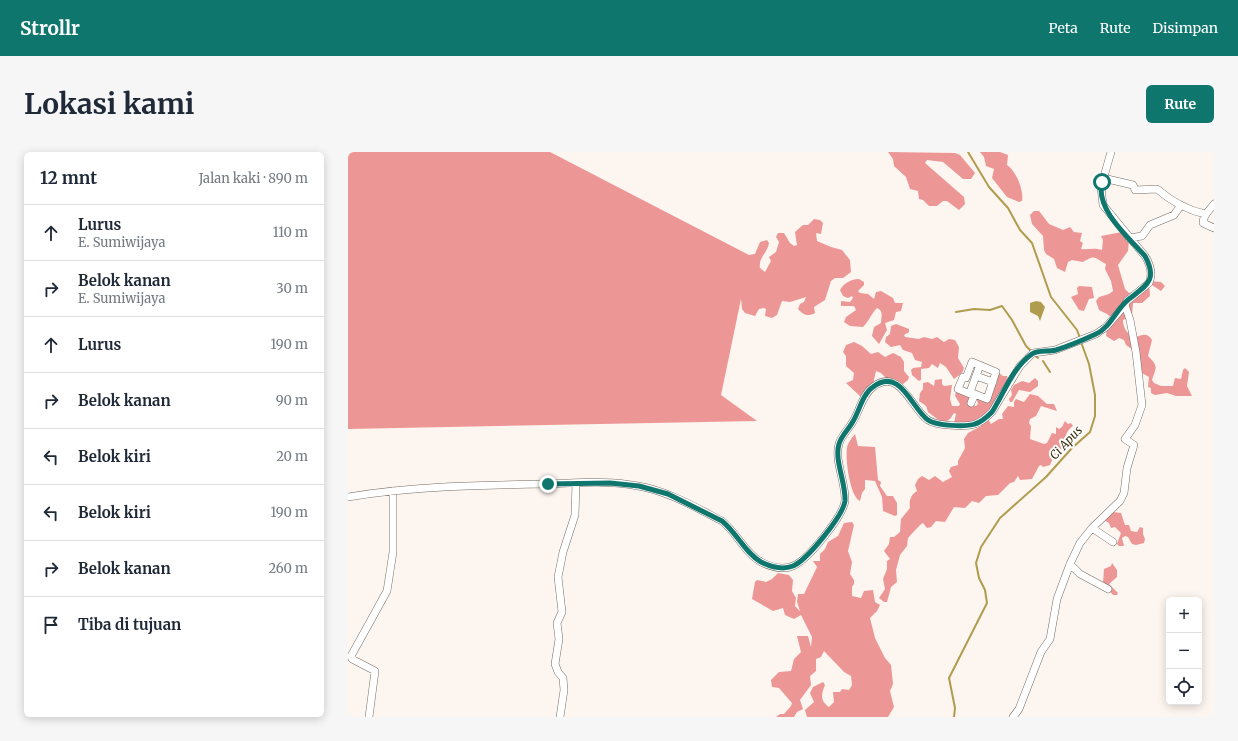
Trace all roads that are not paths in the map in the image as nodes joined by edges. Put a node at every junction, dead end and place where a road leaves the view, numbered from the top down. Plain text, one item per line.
1 (1111, 152) edge
2 (1103, 178) junction
3 (1181, 204) junction
4 (1214, 204) edge
5 (1205, 214) junction
6 (1214, 228) edge
7 (1129, 238) junction
8 (1125, 305) junction
9 (980, 366) junction
10 (966, 378) junction
11 (975, 378) junction
12 (993, 382) junction
13 (972, 393) junction
14 (971, 403) dead end
15 (576, 483) junction
16 (393, 491) junction
17 (348, 497) edge
18 (1092, 528) junction
19 (1113, 542) dead end
20 (1070, 564) junction
21 (1108, 589) dead end
22 (369, 717) edge
23 (560, 717) edge
24 (1013, 717) edge

1 - 2 street
2 - 3 street
2 - 7 street
3 - 5 street
3 - 7 street
4 - 5 street
5 - 6 street
7 - 8 street
8 - 15 street
8 - 18 street
9 - 10 street
9 - 11 street
9 - 12 street
10 - 11 street
10 - 13 street
11 - 12 street
11 - 13 street
12 - 13 street
13 - 14 street
15 - 16 street
15 - 23 street
16 - 17 street
16 - 22 street
18 - 19 street
18 - 20 street
20 - 21 street
20 - 24 street

